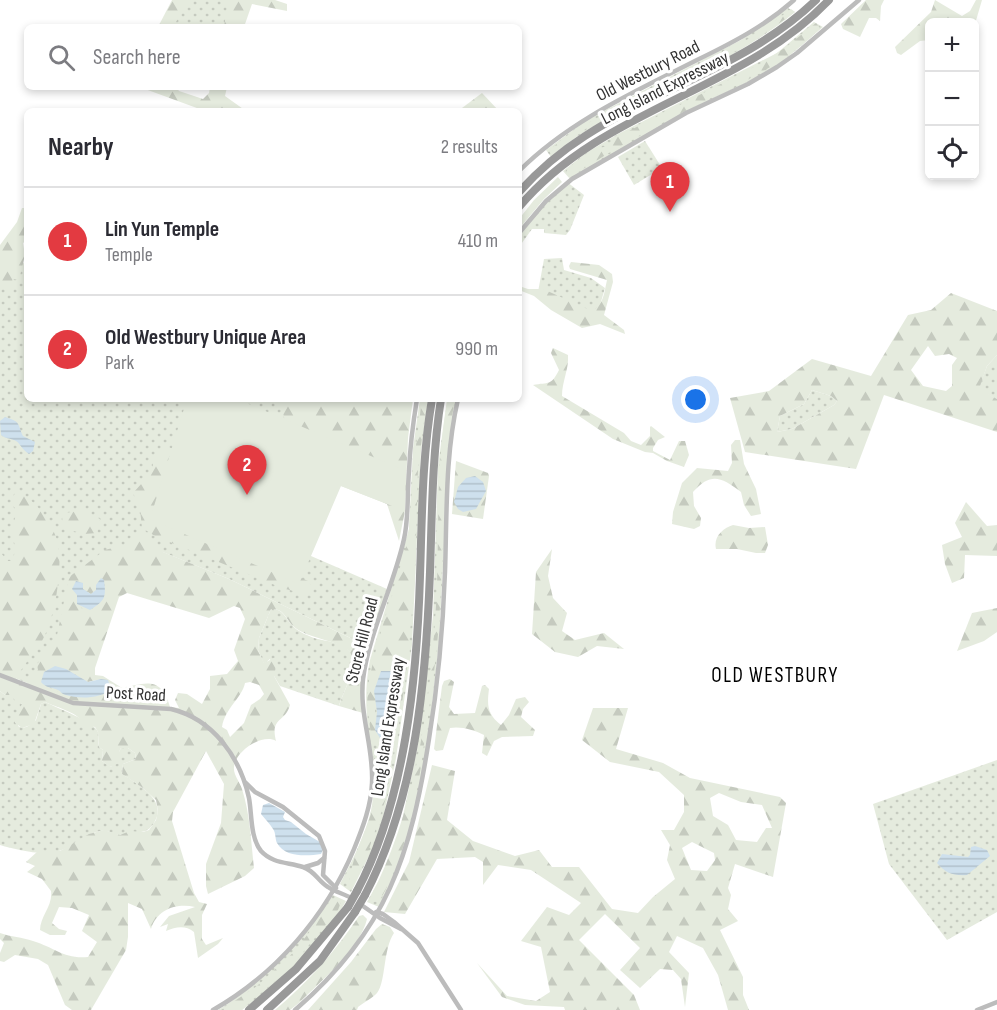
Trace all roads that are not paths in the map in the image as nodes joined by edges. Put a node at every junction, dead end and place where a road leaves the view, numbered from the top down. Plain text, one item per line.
1 (794, 0) edge
2 (816, 0) edge
3 (829, 0) edge
4 (859, 0) edge
5 (522, 168) edge
6 (522, 189) edge
7 (522, 204) edge
8 (522, 229) edge
9 (417, 402) edge
10 (432, 402) edge
11 (441, 402) edge
12 (457, 402) edge
13 (0, 675) edge
14 (243, 778) junction
15 (255, 792) junction
16 (249, 798) junction
17 (324, 857) junction
18 (302, 867) junction
19 (334, 888) junction
20 (375, 913) junction
21 (997, 1002) edge
22 (213, 1010) edge
23 (249, 1010) edge
24 (267, 1010) edge
25 (295, 1010) edge
26 (461, 1010) edge
27 (977, 1010) edge

1 - 5 main road, Old Westbury Road
2 - 6 highway, Long Island Expressway
3 - 7 highway, Long Island Expressway
4 - 8 main road
9 - 19 main road, Store Hill Road
10 - 23 highway, Long Island Expressway, bridge
11 - 24 highway, Long Island Expressway, bridge
12 - 20 main road
13 - 14 main road, Post Road
14 - 15 main road, Post Road
14 - 16 main road, Post Road
15 - 16 main road
15 - 17 main road, Post Road
16 - 18 main road, Post Road
17 - 18 main road
17 - 19 main road, Post Road
18 - 19 main road, Post Road
19 - 20 main road, Post Road
19 - 22 main road, Store Hill Road
20 - 25 main road
20 - 26 main road, Post Road
21 - 27 main road

